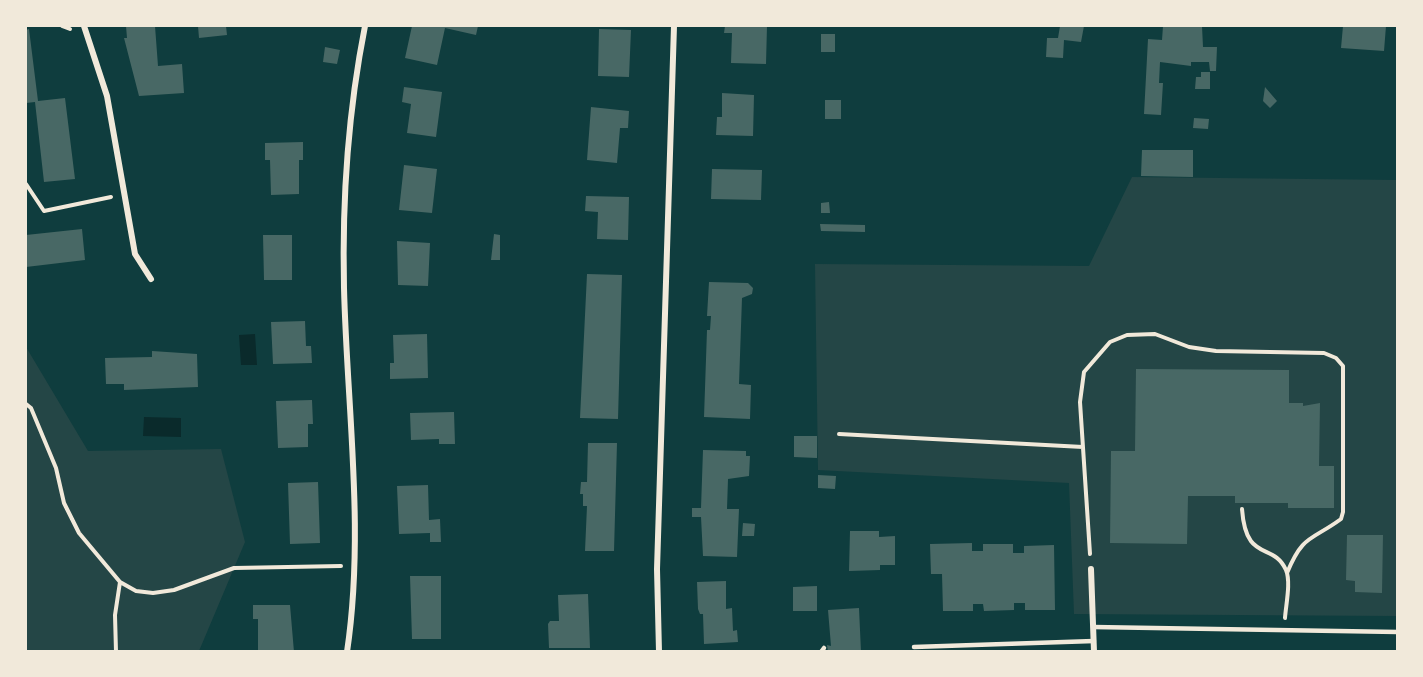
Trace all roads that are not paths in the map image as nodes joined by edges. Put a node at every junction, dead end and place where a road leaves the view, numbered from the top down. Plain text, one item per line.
1 (84, 26) edge
2 (365, 26) edge
3 (674, 26) edge
4 (151, 279) dead end
5 (1091, 569) road end
6 (1093, 627) junction
7 (1398, 632) edge
8 (1094, 641) junction
9 (914, 646) dead end
10 (347, 651) edge
11 (659, 651) edge
12 (1094, 651) edge

1 - 4 street
2 - 10 street
3 - 11 street
5 - 6 street
6 - 7 lane
6 - 8 street
8 - 9 lane
8 - 12 street

